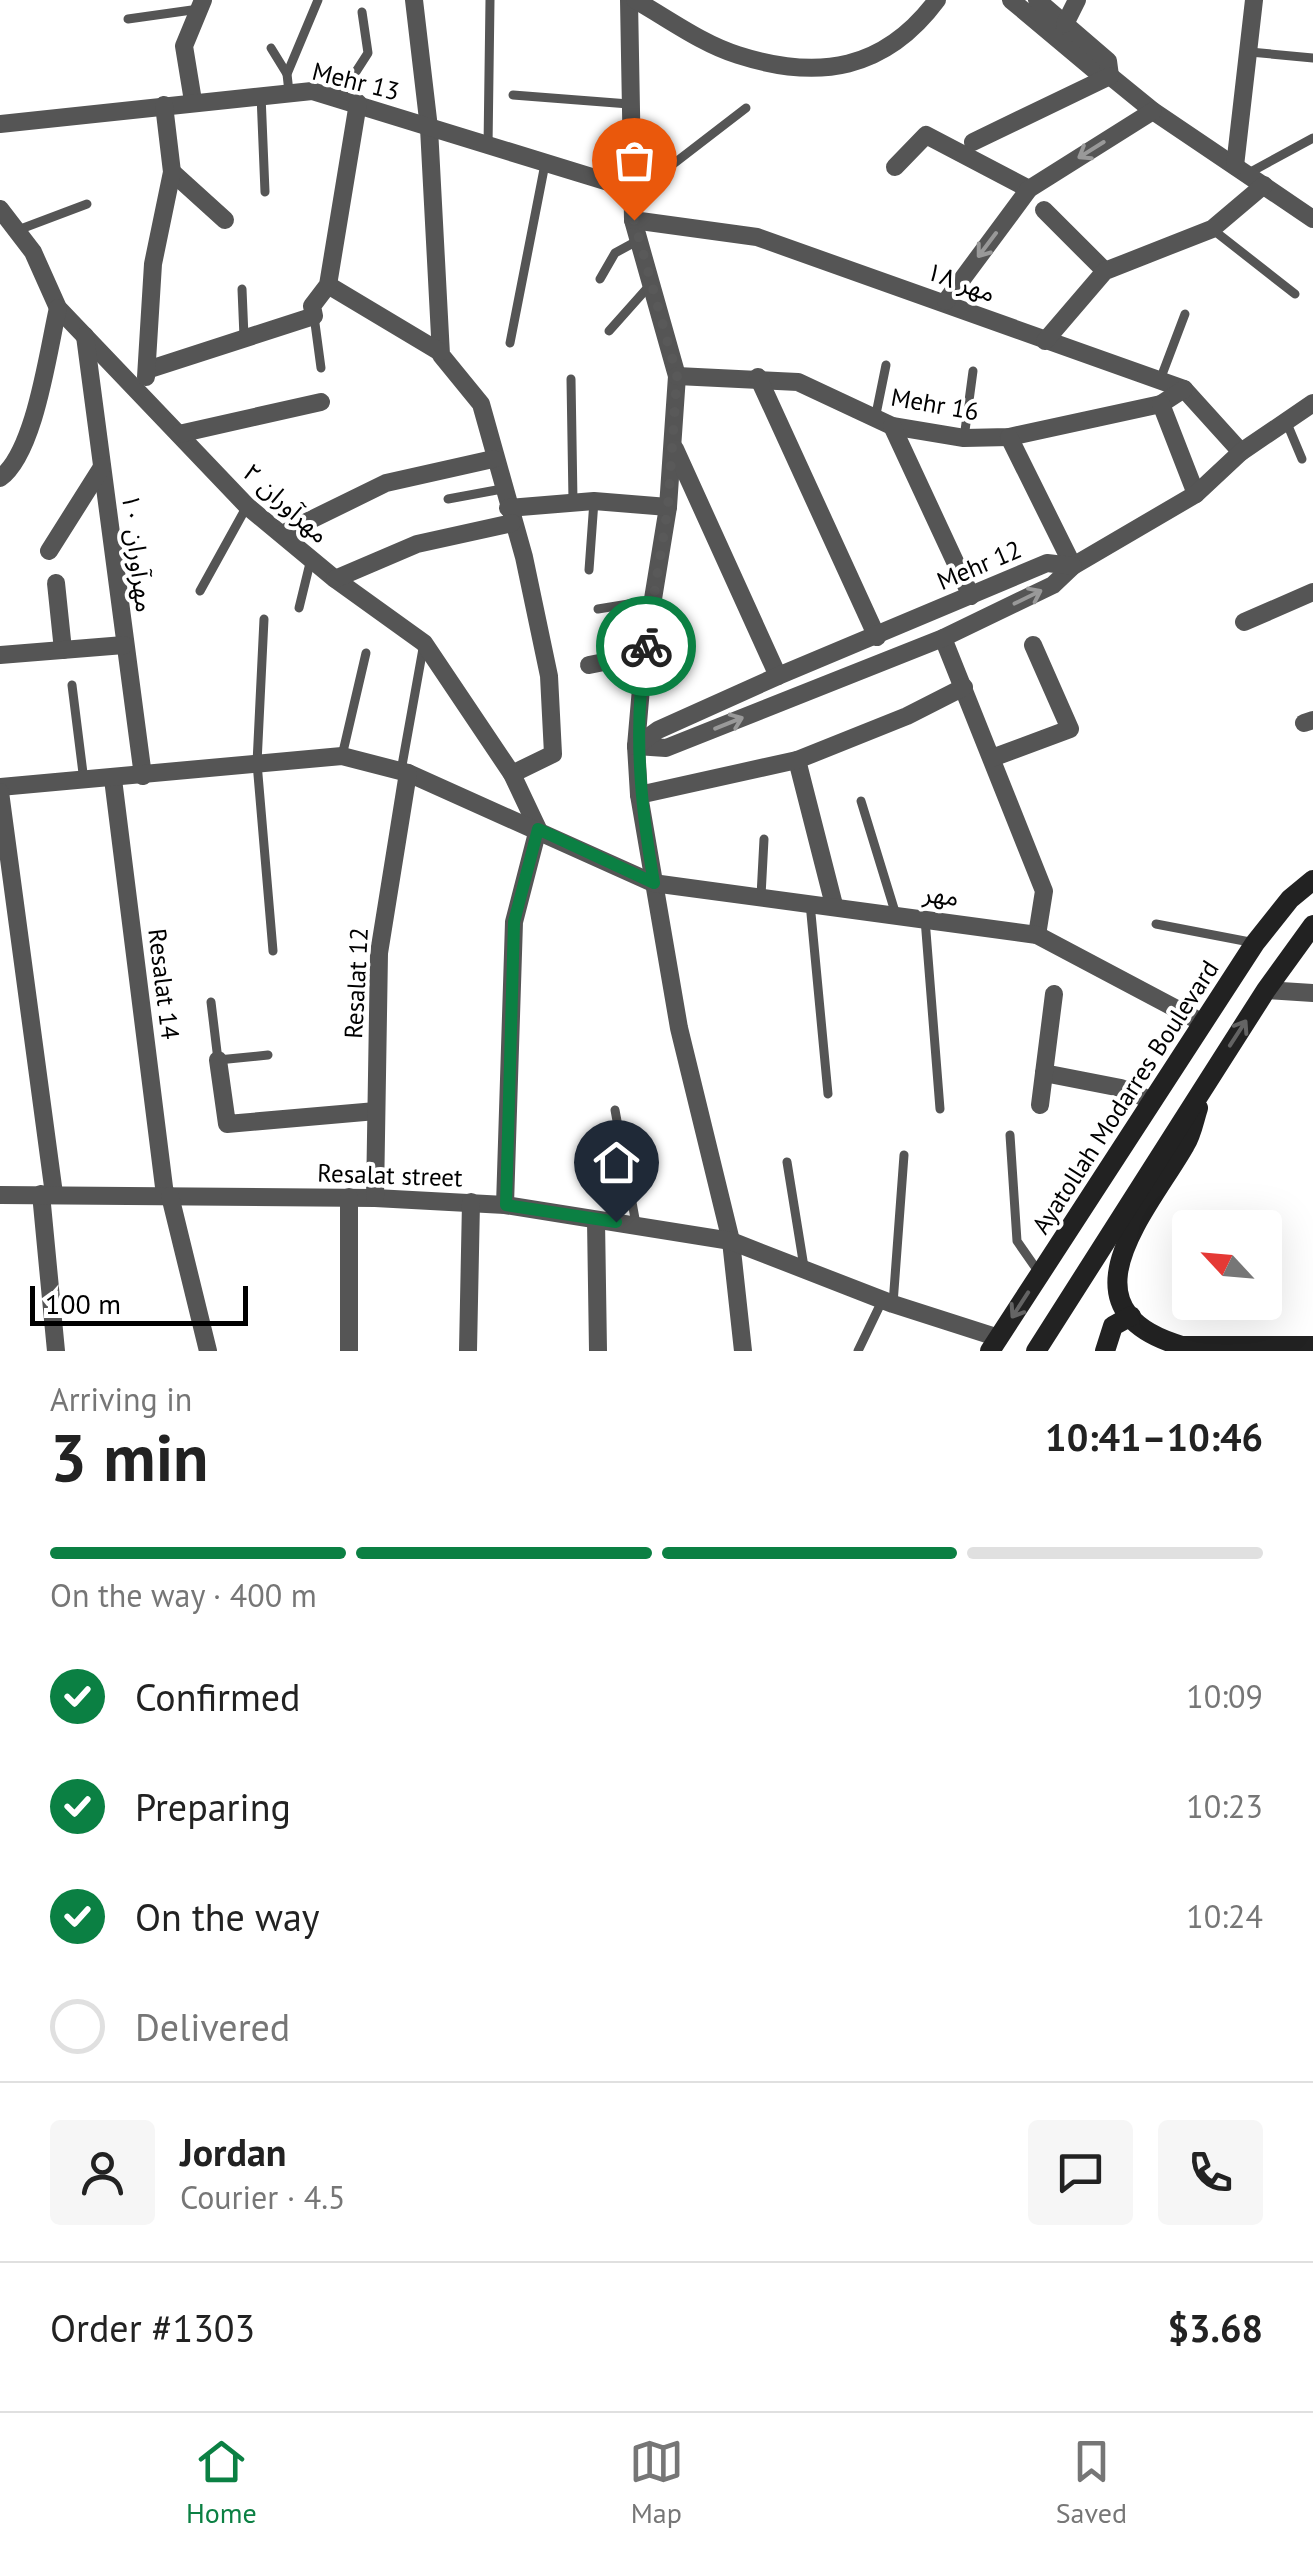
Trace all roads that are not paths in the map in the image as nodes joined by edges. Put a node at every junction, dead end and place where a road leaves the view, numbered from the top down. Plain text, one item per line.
1 (318, 0) edge
2 (414, 0) edge
3 (490, 0) edge
4 (632, 0) edge
5 (938, 0) edge
6 (1012, 0) edge
7 (1037, 0) edge
8 (1078, 0) edge
9 (1254, 0) edge
10 (201, 4) edge
11 (362, 12) dead end
12 (128, 19) dead end
13 (1064, 24) junction
14 (271, 48) dead end
15 (1250, 52) junction
16 (1313, 58) edge
17 (1110, 76) junction
18 (288, 83) junction
19 (261, 95) junction
20 (513, 95) dead end
21 (348, 100) junction
22 (193, 101) junction
23 (629, 104) junction
24 (164, 105) junction
25 (746, 108) dead end
26 (1152, 112) junction
27 (0, 124) edge
28 (429, 128) junction
29 (1313, 138) edge
30 (972, 142) dead end
31 (488, 147) junction
32 (544, 164) junction
33 (896, 167) dead end
34 (1241, 170) junction
35 (172, 172) junction
36 (1264, 185) junction
37 (1029, 189) junction
38 (265, 192) dead end
39 (631, 193) junction
40 (87, 204) dead end
41 (0, 209) edge
42 (1044, 210) dead end
43 (1313, 219) edge
44 (225, 220) dead end
45 (634, 220) junction
46 (1212, 229) junction
47 (18, 230) junction
48 (637, 241) junction
49 (1105, 271) junction
50 (600, 279) dead end
51 (328, 285) junction
52 (650, 285) junction
53 (242, 289) dead end
54 (1294, 294) dead end
55 (946, 301) junction
56 (58, 308) junction
57 (1186, 314) dead end
58 (314, 316) junction
59 (610, 331) dead end
60 (85, 336) junction
61 (244, 340) junction
62 (1045, 340) junction
63 (510, 343) dead end
64 (440, 352) junction
65 (886, 365) dead end
66 (322, 368) dead end
67 (147, 370) junction
68 (973, 371) dead end
69 (677, 376) junction
70 (758, 377) junction
71 (571, 379) dead end
72 (1160, 380) junction
73 (1184, 388) junction
74 (144, 398) junction
75 (321, 402) dead end
76 (1313, 403) edge
77 (1162, 404) junction
78 (1286, 421) junction
79 (884, 422) junction
80 (179, 434) junction
81 (1009, 437) junction
82 (964, 438) junction
83 (674, 446) junction
84 (1240, 452) junction
85 (1302, 459) dead end
86 (493, 460) junction
87 (102, 467) junction
88 (0, 478) edge
89 (502, 489) junction
90 (1196, 494) junction
91 (448, 500) dead end
92 (573, 502) junction
93 (594, 502) junction
94 (247, 506) junction
95 (668, 507) junction
96 (510, 516) junction
97 (282, 534) junction
98 (49, 552) dead end
99 (310, 559) junction
100 (1073, 566) junction
101 (589, 570) dead end
102 (335, 579) junction
103 (56, 583) dead end
104 (200, 592) dead end
105 (1313, 592) edge
106 (971, 596) junction
107 (653, 600) junction
108 (299, 608) dead end
109 (598, 609) dead end
110 (264, 619) dead end
111 (1244, 622) dead end
112 (904, 624) junction
113 (876, 636) junction
114 (943, 638) junction
115 (424, 643) junction
116 (124, 645) junction
117 (1033, 645) dead end
118 (63, 650) junction
119 (914, 650) junction
120 (366, 654) dead end
121 (644, 654) junction
122 (0, 655) edge
123 (590, 665) dead end
124 (778, 676) junction
125 (72, 685) dead end
126 (964, 687) junction
127 (636, 746) junction
128 (342, 756) junction
129 (992, 758) junction
130 (797, 760) junction
131 (257, 762) junction
132 (404, 773) junction
133 (512, 774) junction
134 (143, 776) junction
135 (113, 779) junction
136 (84, 781) junction
137 (0, 789) edge
138 (639, 794) junction
139 (861, 801) dead end
140 (538, 829) junction
141 (764, 839) dead end
142 (1313, 880) edge
143 (654, 883) junction
144 (761, 896) junction
145 (810, 902) junction
146 (834, 905) junction
147 (896, 915) junction
148 (925, 919) junction
149 (1156, 924) dead end
150 (1313, 925) edge
151 (1037, 935) junction
152 (1255, 943) junction
153 (273, 951) dead end
154 (1266, 990) junction
155 (1313, 993) edge
156 (1054, 994) dead end
157 (212, 1002) dead end
158 (1203, 1023) junction
159 (268, 1056) dead end
160 (218, 1060) junction
161 (1044, 1073) junction
162 (1206, 1084) junction
163 (828, 1094) dead end
164 (1153, 1101) junction
165 (1040, 1105) dead end
166 (940, 1109) dead end
167 (616, 1110) dead end
168 (376, 1111) junction
169 (1010, 1135) dead end
170 (904, 1155) dead end
171 (788, 1162) dead end
172 (47, 1194) junction
173 (0, 1195) edge
174 (167, 1196) junction
175 (349, 1198) junction
176 (376, 1198) junction
177 (471, 1202) junction
178 (1085, 1204) junction
179 (506, 1205) junction
180 (596, 1220) junction
181 (636, 1224) junction
182 (1116, 1224) junction
183 (731, 1241) junction
184 (804, 1268) junction
185 (1040, 1274) junction
186 (888, 1301) junction
187 (1131, 1316) junction
188 (995, 1344) edge
189 (1313, 1346) edge
190 (56, 1351) edge
191 (208, 1351) edge
192 (350, 1351) edge
193 (468, 1351) edge
194 (598, 1351) edge
195 (742, 1351) edge
196 (858, 1351) edge
197 (1036, 1351) edge
198 (1105, 1351) edge

1 - 18 lane
2 - 28 street
3 - 31 lane
4 - 5 street
4 - 23 street
6 - 17 street
7 - 13 street
8 - 13 street
9 - 15 street
10 - 12 lane
10 - 22 street
11 - 21 lane
13 - 17 street
14 - 18 lane
15 - 16 lane
15 - 34 street
17 - 26 street
17 - 30 street
18 - 19 street, Mehr 13
18 - 21 street, Mehr 13
19 - 22 street, Mehr 13
19 - 38 lane
20 - 23 lane
21 - 28 street, Mehr 13
21 - 51 street
22 - 24 street, Mehr 13
23 - 39 street
24 - 27 street, Mehr 13
24 - 35 street
25 - 39 lane
26 - 34 street
26 -> 37 street
28 - 31 street, Mehr 13
28 - 64 street
29 - 34 lane
31 - 32 street, Mehr 13
32 - 39 street, Mehr 13
32 - 63 lane
33 - 37 street
34 - 36 street
35 - 44 street
35 - 67 street
36 - 43 street
36 - 46 street
37 -> 55 street
39 - 45 street
40 - 47 lane
41 - 47 street, مهرآوران ۲
42 - 49 street
45 - 48 street
45 - 55 street, مهر ۱۸
46 - 49 street
46 - 54 lane
47 - 56 street, مهرآوران ۲
48 - 50 lane
48 - 52 street
49 - 62 street
51 - 58 street
51 - 64 street
52 - 59 lane
52 - 69 street
53 - 61 lane
55 - 62 street, مهر ۱۸
56 - 60 street, مهرآوران ۲
56 - 88 street
57 - 72 lane
58 - 61 street
58 - 66 lane
60 - 74 street, مهرآوران ۲
60 - 87 street, مهرآوران ۱۰
61 - 67 street
62 - 72 street, مهر ۱۸
64 - 86 street
65 - 79 lane
67 - 74 street
68 - 82 lane
69 - 70 street, Mehr 16
69 - 83 street
70 - 79 street, Mehr 16
70 - 113 street
71 - 92 lane
72 - 73 street, مهر ۱۸
73 - 77 street, Mehr 16
73 - 84 street
74 - 80 street, مهرآوران ۲
75 - 80 street
76 - 78 street
77 - 81 street, Mehr 16
77 - 90 street
78 - 84 street
78 - 85 lane
79 - 82 street, Mehr 16
79 - 106 street
80 - 94 street, مهرآوران ۲
81 - 82 street, Mehr 16
81 - 100 street
83 - 95 street
83 - 124 street
84 - 90 street
86 - 89 street
86 - 97 street
87 - 98 street
87 - 116 street, مهرآوران ۱۰
89 - 91 lane
89 - 96 street
90 - 100 street
92 - 93 street
92 - 96 street
93 - 95 street
93 - 101 lane
94 - 97 street, مهرآوران ۲
94 - 104 lane
95 - 107 street
96 - 102 street
96 - 133 street
97 - 99 street, مهرآوران ۲
99 - 102 street, مهرآوران ۲
99 - 108 lane
100 - 106 street, Mehr 12
114 -> 100 street, Mehr 12
102 - 115 street, مهرآوران ۲
103 - 118 street
105 - 111 street
106 - 112 street, Mehr 12
107 - 109 lane
107 - 121 street
110 - 131 lane
112 - 113 street, Mehr 12
112 - 119 street
113 - 124 street, Mehr 12
114 - 119 street, Mehr 12
114 - 126 street
115 - 132 lane
115 - 133 street, مهرآوران ۲
116 - 118 street
116 - 134 street, مهرآوران ۱۰
117 - 129 street
118 - 122 street
127 -> 119 street, Mehr 12
120 - 128 lane
121 - 123 street
121 - 127 street
124 - 127 street, Mehr 12
125 - 136 lane
126 - 129 street
126 - 130 street
127 - 138 street
128 - 131 street
128 - 132 street, مهر
129 - 151 street
130 - 138 street
130 - 146 street
131 - 134 street
131 - 153 lane
132 - 140 street, مهر
132 - 168 street, Resalat 12
133 - 140 street, مهرآوران ۲
134 - 135 street
135 - 136 street
135 - 174 street, Resalat 14
136 - 137 street
137 - 172 street
138 - 143 street
139 - 147 lane
140 - 143 street, مهر
140 - 179 street
141 - 144 lane
142 - 152 main road, Ayatollah Modarres Boulevard
143 - 144 street, مهر
143 - 183 street
144 - 145 street, مهر
145 - 146 street, مهر
145 - 163 lane
146 - 147 street, مهر
147 - 148 street, مهر
148 - 151 street, مهر
148 - 166 lane
149 - 152 lane
150 - 154 main road
151 - 158 street, مهر
152 - 158 main road, Ayatollah Modarres Boulevard
154 - 155 street
162 -> 154 main road
156 - 161 street
157 - 160 lane
158 - 164 main road, Ayatollah Modarres Boulevard
159 - 160 lane
160 - 168 street
161 - 164 street
161 - 165 street
162 - 182 main road
162 - 187 main road
164 - 178 main road, Ayatollah Modarres Boulevard
167 - 181 lane
168 - 176 street, Resalat 12
169 - 185 lane
170 - 186 lane
171 - 184 lane
172 - 173 street, Resalat street
172 - 174 street, Resalat street
172 - 190 street
174 - 175 street, Resalat street
174 - 191 street, Resalat 14
175 - 176 street, Resalat street
175 - 192 street
176 - 177 street, Resalat street
177 - 179 street, Resalat street
177 - 193 street
178 - 182 main road
178 - 185 main road, Ayatollah Modarres Boulevard
179 - 180 street, Resalat street
180 - 181 street, Resalat street
180 - 194 street
181 - 183 street, Resalat street
182 - 197 main road
183 - 184 street, Resalat street
183 - 195 street
184 - 186 street, Resalat street
185 -> 188 main road, Ayatollah Modarres Boulevard
186 - 188 street, Resalat street
186 - 196 lane
187 - 189 main road
187 - 198 main road

